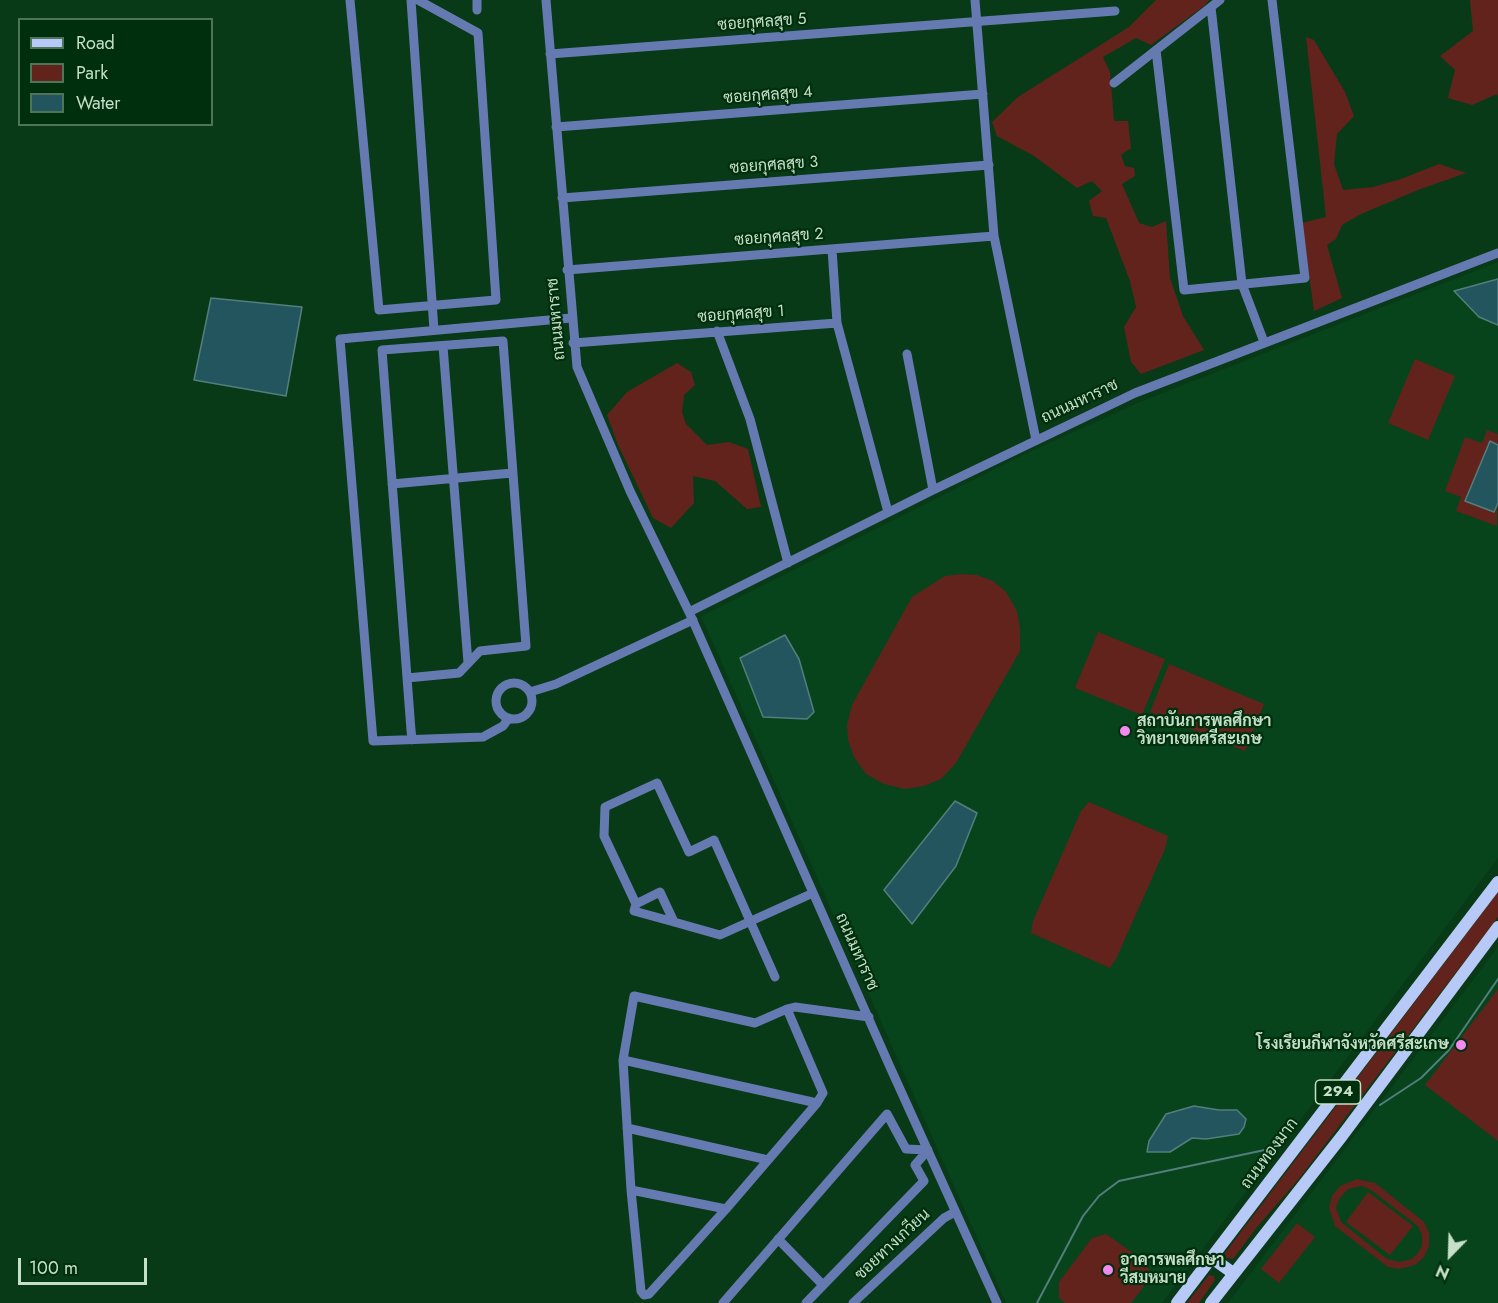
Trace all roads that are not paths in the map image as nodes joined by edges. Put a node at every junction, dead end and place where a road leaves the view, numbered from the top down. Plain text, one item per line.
1 (350, 0) edge
2 (411, 0) edge
3 (418, 0) edge
4 (477, 0) edge
5 (546, 0) edge
6 (975, 0) edge
7 (1220, 0) edge
8 (1272, 0) edge
9 (1211, 7) junction
10 (477, 10) dead end
11 (1115, 11) dead end
12 (977, 21) junction
13 (1156, 50) junction
14 (550, 54) junction
15 (1114, 82) dead end
16 (983, 94) junction
17 (556, 127) junction
18 (989, 165) junction
19 (562, 198) junction
20 (994, 236) junction
21 (832, 249) junction
22 (1498, 253) edge
23 (567, 270) junction
24 (1242, 285) junction
25 (432, 306) junction
26 (571, 318) junction
27 (837, 323) junction
28 (434, 330) junction
29 (717, 331) junction
30 (1264, 342) junction
31 (573, 343) junction
32 (443, 346) junction
33 (907, 354) dead end
34 (1036, 440) junction
35 (512, 473) junction
36 (453, 478) junction
37 (392, 484) junction
38 (933, 490) junction
39 (888, 512) junction
40 (788, 563) junction
41 (691, 616) junction
42 (468, 663) junction
43 (407, 678) junction
44 (530, 692) junction
45 (509, 718) junction
46 (412, 740) junction
47 (1498, 882) edge
48 (813, 893) junction
49 (636, 904) junction
50 (674, 922) junction
51 (750, 922) junction
52 (1498, 927) edge
53 (775, 977) dead end
54 (787, 1009) junction
55 (868, 1017) junction
56 (623, 1060) junction
57 (817, 1103) junction
58 (627, 1128) junction
59 (928, 1150) junction
60 (768, 1160) junction
61 (631, 1190) junction
62 (726, 1209) junction
63 (955, 1212) junction
64 (778, 1239) junction
65 (1212, 1258) junction
66 (1233, 1273) junction
67 (823, 1285) junction
68 (723, 1303) edge
69 (806, 1303) edge
70 (853, 1303) edge
71 (997, 1303) edge
72 (1177, 1303) edge
73 (1211, 1303) edge

1 - 25 street
2 - 25 street
3 - 25 street
4 - 10 street
5 - 14 street, ถนนมหาราช
6 - 12 street
7 - 9 street
8 - 24 street
9 - 13 street
9 - 24 street
11 - 12 street, ซอยกุศลสุข 5
12 - 14 street, ซอยกุศลสุข 5
12 - 16 street
13 - 15 street
13 - 24 street
14 - 17 street, ถนนมหาราช
16 - 17 street, ซอยกุศลสุข 4
16 - 18 street
17 - 19 street, ถนนมหาราช
18 - 19 street, ซอยกุศลสุข 3
18 - 20 street
19 - 23 street, ถนนมหาราช
20 - 21 street, ซอยกุศลสุข 2
20 - 34 street
21 - 23 street, ซอยกุศลสุข 2
21 - 27 street
22 - 30 street, ถนนมหาราช
23 - 26 street, ถนนมหาราช
24 - 30 street
25 - 28 street
26 - 28 street
26 - 31 street, ถนนมหาราช
27 - 29 street, ซอยกุศลสุข 1
27 - 39 street
28 - 46 street
29 - 31 street, ซอยกุศลสุข 1
29 - 40 street
30 - 34 street, ถนนมหาราช
31 - 41 street, ถนนมหาราช
32 - 35 street
32 - 36 street
32 - 37 street
33 - 38 street
34 - 38 street, ถนนมหาราช
35 - 36 street
35 - 42 street
36 - 37 street
36 - 42 street
37 - 43 street
38 - 39 street, ถนนมหาราช
39 - 40 street, ถนนมหาราช
40 - 41 street, ถนนมหาราช
41 - 44 street
41 - 48 street, ถนนมหาราช
42 - 43 street
43 - 46 street
44 - 45 street
44 - 45 street
45 - 46 street
47 - 65 main road, ถนนทองมาก / 294
48 - 51 street
48 - 55 street, ถนนมหาราช
49 - 50 street
49 - 50 street
49 - 51 street
50 - 51 street
51 - 53 street
52 - 66 main road, 294
54 - 55 street
54 - 56 street
54 - 57 street
55 - 59 street, ถนนมหาราช
56 - 57 street
56 - 58 street
57 - 60 street
58 - 60 street
58 - 61 street
59 - 63 street, ถนนมหาราช
59 - 64 street
59 - 67 street
60 - 62 street
61 - 62 street
61 - 62 street
63 - 70 street, ซอยทางเกวียน
63 - 71 street, ถนนมหาราช
64 - 67 street
64 - 68 street
65 - 66 main road
65 - 72 main road, ถนนทองมาก / 294
66 - 73 main road, 294
67 - 69 street

